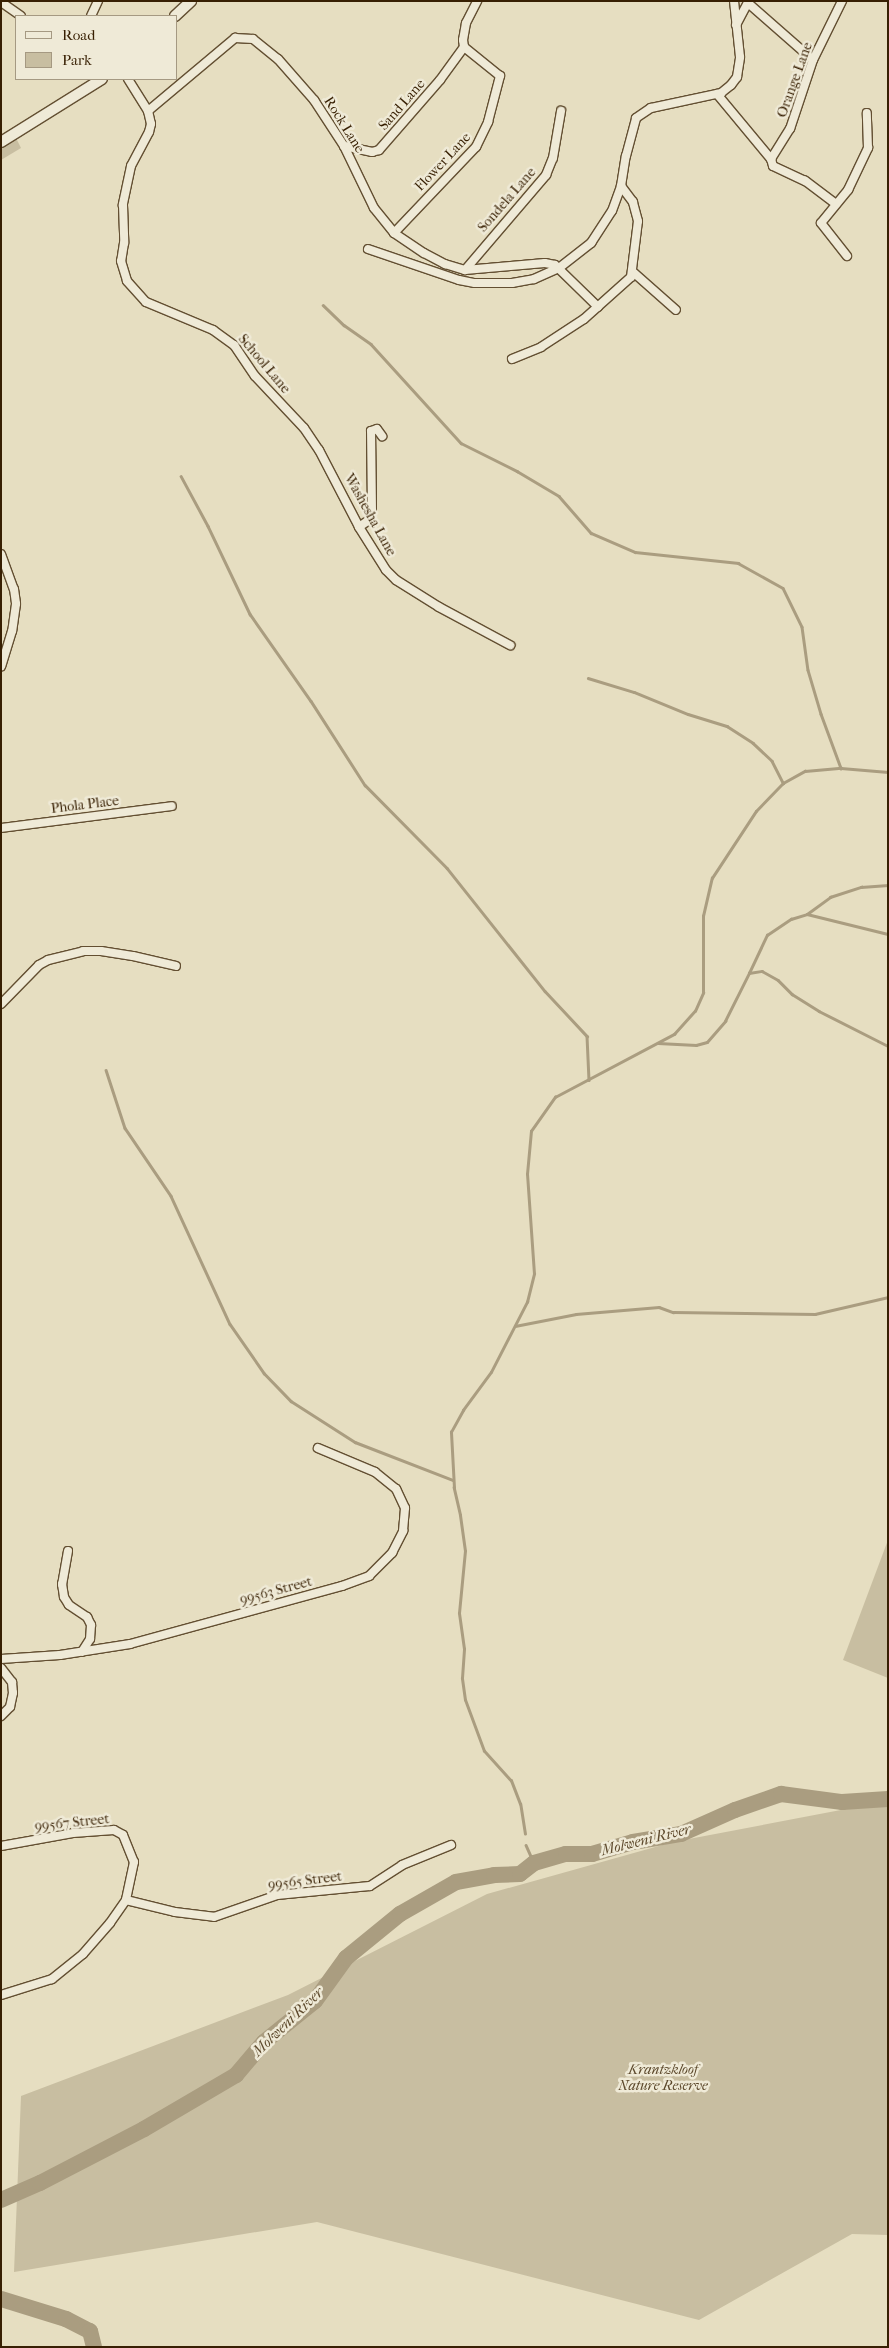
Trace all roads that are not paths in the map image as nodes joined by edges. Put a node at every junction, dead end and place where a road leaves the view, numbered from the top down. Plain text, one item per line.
1 (98, 1) edge
2 (191, 1) edge
3 (477, 1) edge
4 (734, 1) edge
5 (842, 1) edge
6 (1, 2) edge
7 (748, 2) edge
8 (20, 15) edge
9 (91, 15) edge
10 (176, 15) edge
11 (736, 25) junction
12 (464, 47) junction
13 (813, 60) junction
14 (100, 80) edge
15 (129, 80) edge
16 (716, 94) junction
17 (148, 111) junction
18 (561, 111) dead end
19 (867, 113) dead end
20 (1, 142) edge
21 (344, 146) junction
22 (772, 162) junction
23 (621, 186) junction
24 (836, 204) junction
25 (394, 233) junction
26 (368, 249) dead end
27 (847, 256) dead end
28 (559, 268) junction
29 (465, 270) junction
30 (633, 272) junction
31 (598, 307) junction
32 (676, 310) dead end
33 (512, 359) dead end
34 (382, 436) dead end
35 (319, 450) joint
36 (359, 527) junction
37 (1, 554) edge
38 (510, 645) dead end
39 (1, 666) edge
40 (172, 806) dead end
41 (1, 828) edge
42 (176, 966) dead end
43 (1, 1004) edge
44 (318, 1448) dead end
45 (68, 1551) dead end
46 (82, 1652) junction
47 (1, 1659) edge
48 (1, 1668) edge
49 (1, 1716) edge
50 (451, 1845) dead end
51 (1, 1846) edge
52 (126, 1900) junction
53 (1, 1995) edge

1 - 9 street
2 - 10 street
3 - 12 street
4 - 11 street
5 - 13 street, Orange Lane
6 - 8 street
7 - 11 street
7 - 13 street
11 - 16 street
12 - 21 street, Sand Lane
12 - 25 street, Flower Lane
13 - 22 street, Orange Lane
14 - 20 street
15 - 17 street
16 - 22 street
16 - 23 street
17 - 21 street, Rock Lane
17 - 35 street, School Lane
18 - 29 street, Sondela Lane
19 - 24 street
21 - 25 street, Rock Lane
22 - 24 street
23 - 28 street
23 - 30 street
24 - 27 street
25 - 29 street, Rock Lane
26 - 28 street
28 - 29 street, Rock Lane
28 - 31 street
30 - 31 street
30 - 32 street
31 - 33 street
34 - 36 street
35 - 36 street, Washesha Lane
36 - 38 street, Washesha Lane
37 - 39 street
40 - 41 street, Phola Place
42 - 43 street
44 - 46 street, 99563 Street
45 - 46 street
46 - 47 street, 99563 Street
48 - 49 street
50 - 52 street, 99565 Street
51 - 52 street, 99567 Street
52 - 53 street, 99567 Street

